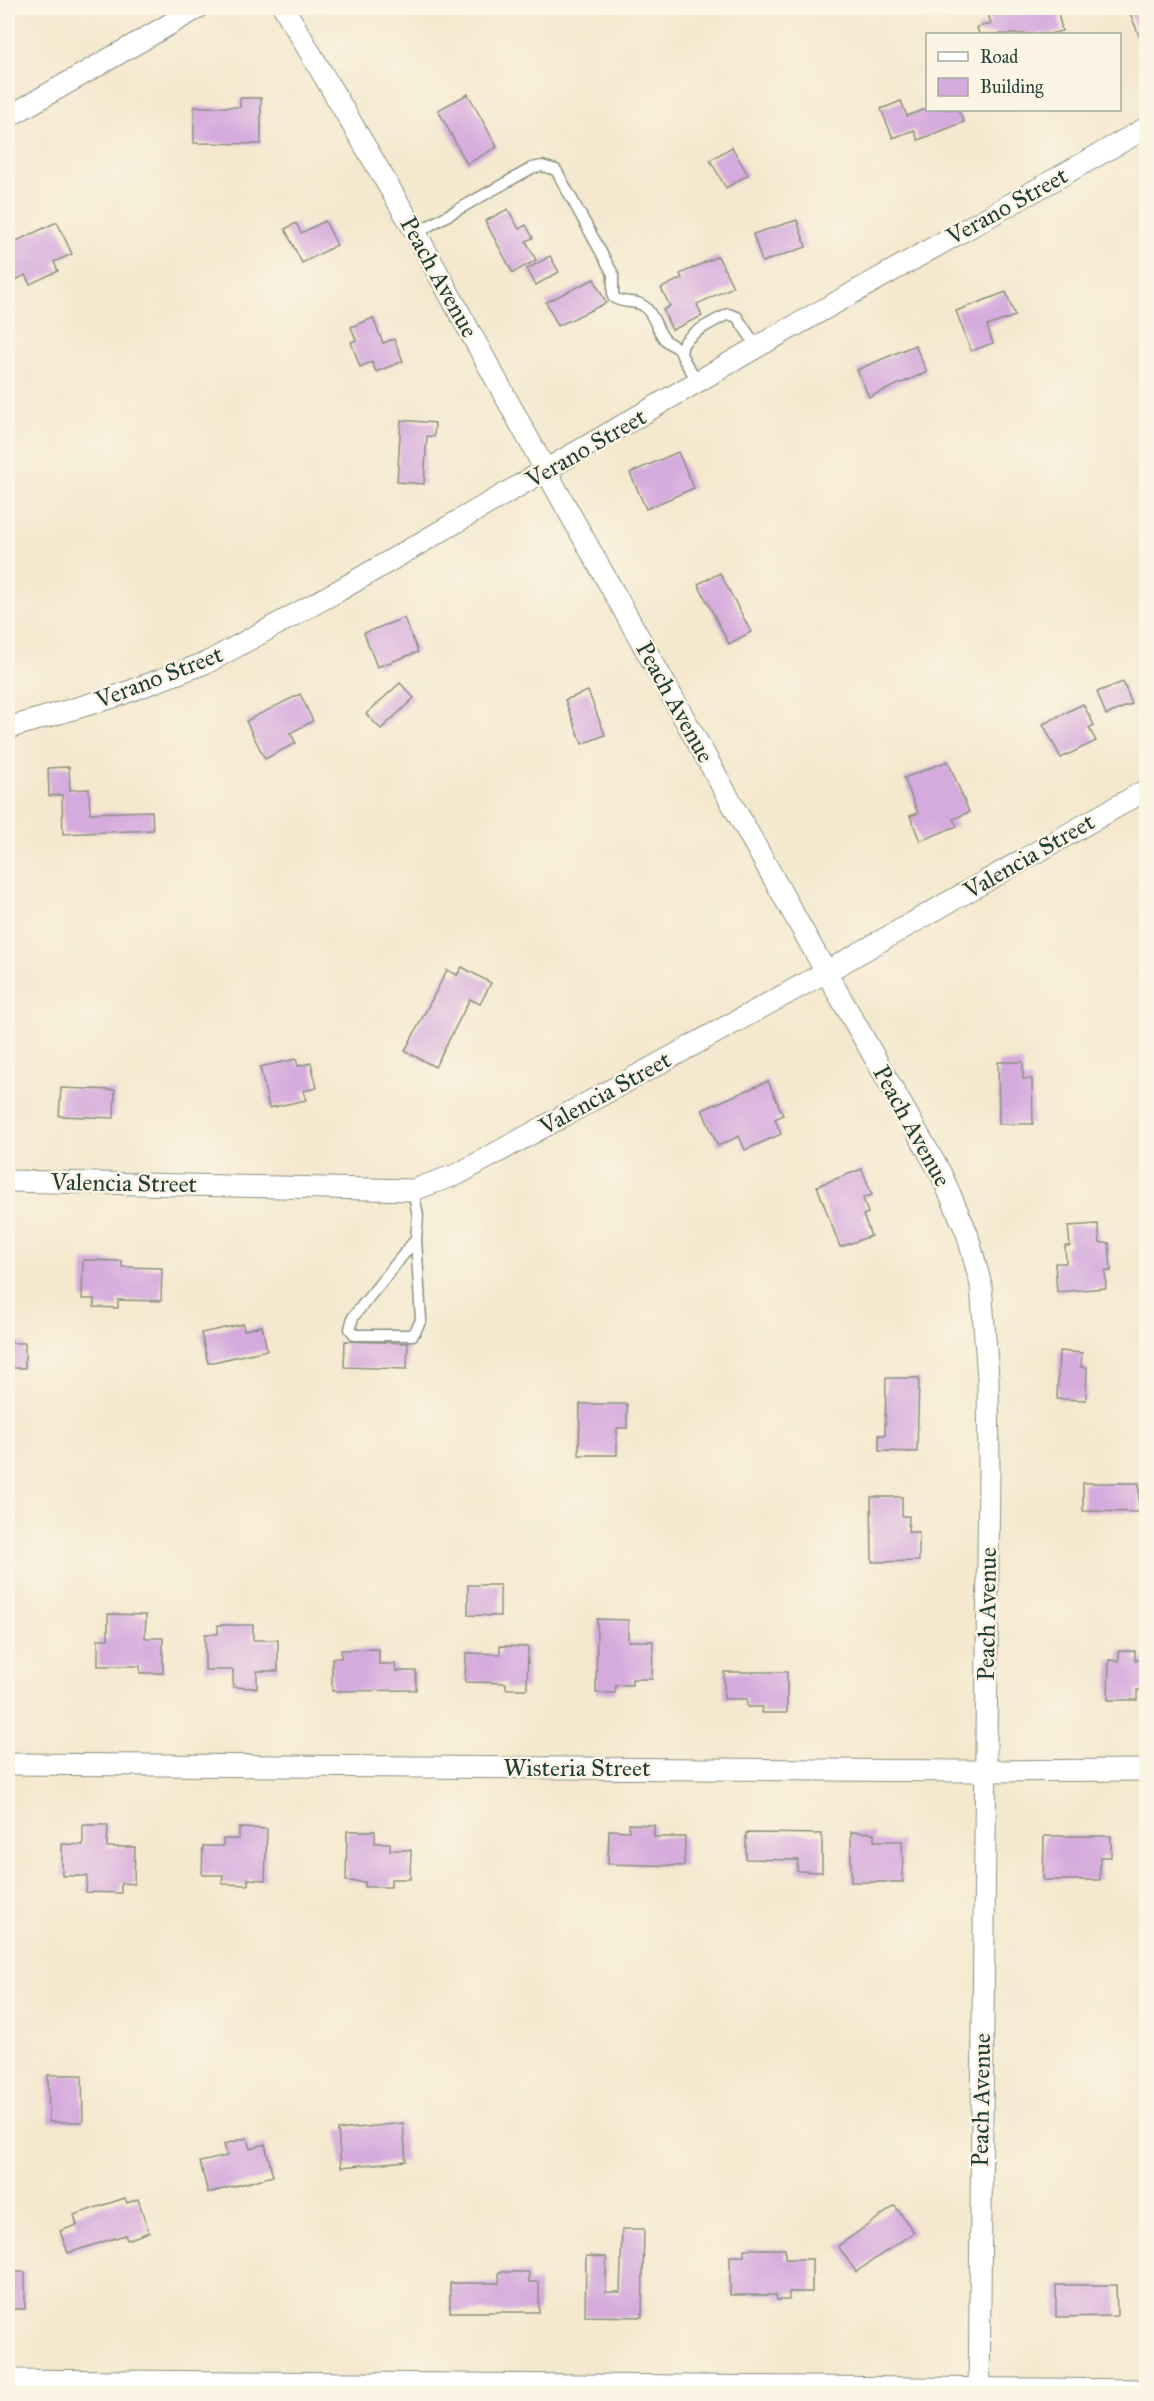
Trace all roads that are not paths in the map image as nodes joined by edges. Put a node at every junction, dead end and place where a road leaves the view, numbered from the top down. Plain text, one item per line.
1 (198, 8) edge
2 (284, 8) edge
3 (8, 117) edge
4 (1146, 128) edge
5 (416, 233) junction
6 (757, 347) junction
7 (682, 349) junction
8 (699, 382) junction
9 (546, 471) junction
10 (8, 728) edge
11 (1146, 790) edge
12 (826, 972) junction
13 (8, 1181) edge
14 (413, 1190) junction
15 (416, 1239) junction
16 (8, 1764) edge
17 (1146, 1770) edge
18 (985, 1771) junction
19 (8, 2383) edge
20 (290, 2389) edge
21 (979, 2393) edge
22 (1146, 2393) edge

1 - 3 street
2 - 5 street, Peach Avenue
4 - 6 street, Verano Street
5 - 7 lane
5 - 9 street, Peach Avenue
6 - 7 lane
6 - 8 street, Verano Street
7 - 8 lane
8 - 9 street, Verano Street
9 - 10 street, Verano Street
9 - 12 street, Peach Avenue
11 - 12 street, Valencia Street
12 - 14 street, Valencia Street
12 - 18 street, Peach Avenue
13 - 14 street, Valencia Street
14 - 15 lane
15 - 15 lane
16 - 18 street, Wisteria Street
17 - 18 street, Wisteria Street
18 - 21 street, Peach Avenue
19 - 20 street
20 - 21 street
21 - 22 street

